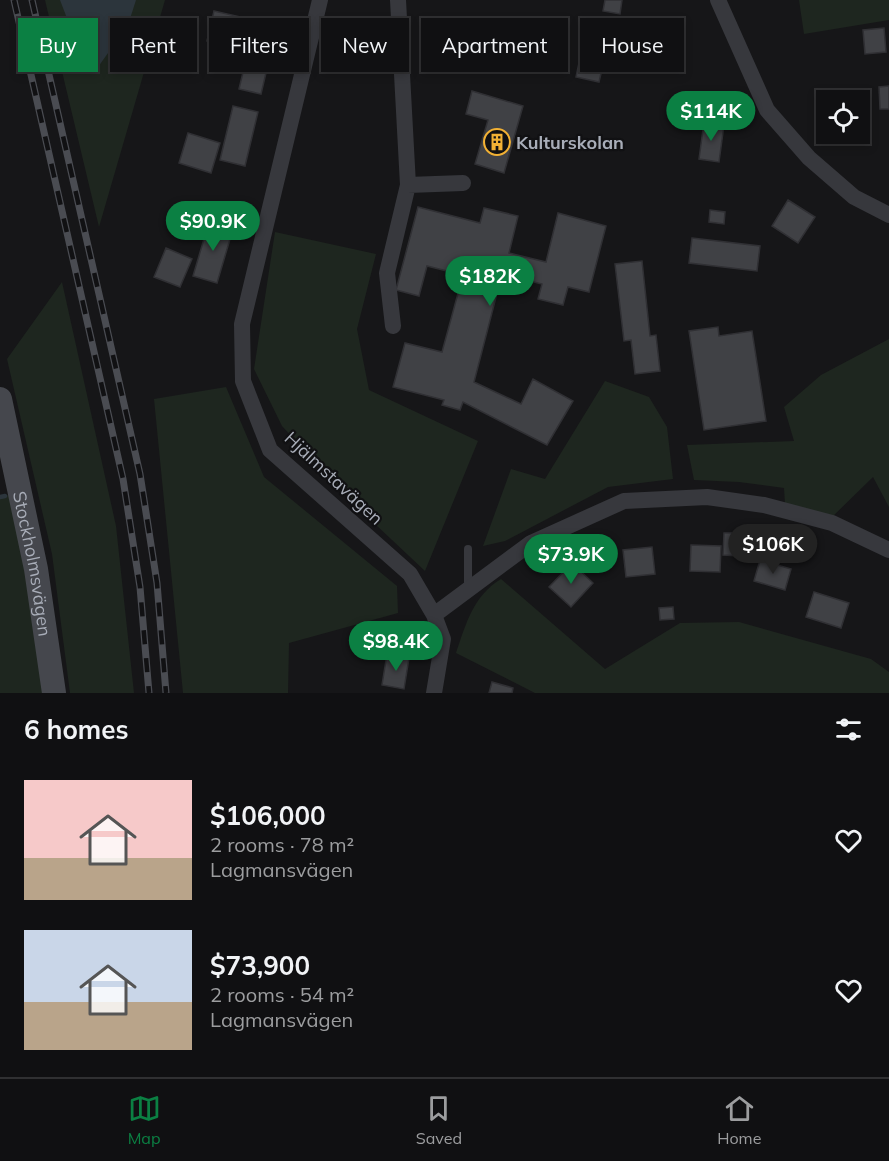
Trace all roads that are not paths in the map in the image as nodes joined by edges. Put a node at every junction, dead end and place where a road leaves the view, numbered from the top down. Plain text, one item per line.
1 (321, 0) edge
2 (398, 0) edge
3 (718, 0) edge
4 (463, 183) dead end
5 (408, 185) junction
6 (889, 215) edge
7 (393, 326) dead end
8 (0, 399) edge
9 (468, 549) dead end
10 (889, 550) edge
11 (468, 591) junction
12 (434, 615) junction
13 (54, 693) edge
14 (434, 693) edge

1 - 12 street, Hjälmstavägen
2 - 5 street
3 - 6 street
4 - 5 street
5 - 7 street
8 - 13 main road, Stockholmsvägen
9 - 11 lane
10 - 11 street
11 - 12 street
12 - 14 street, Hjälmstavägen

